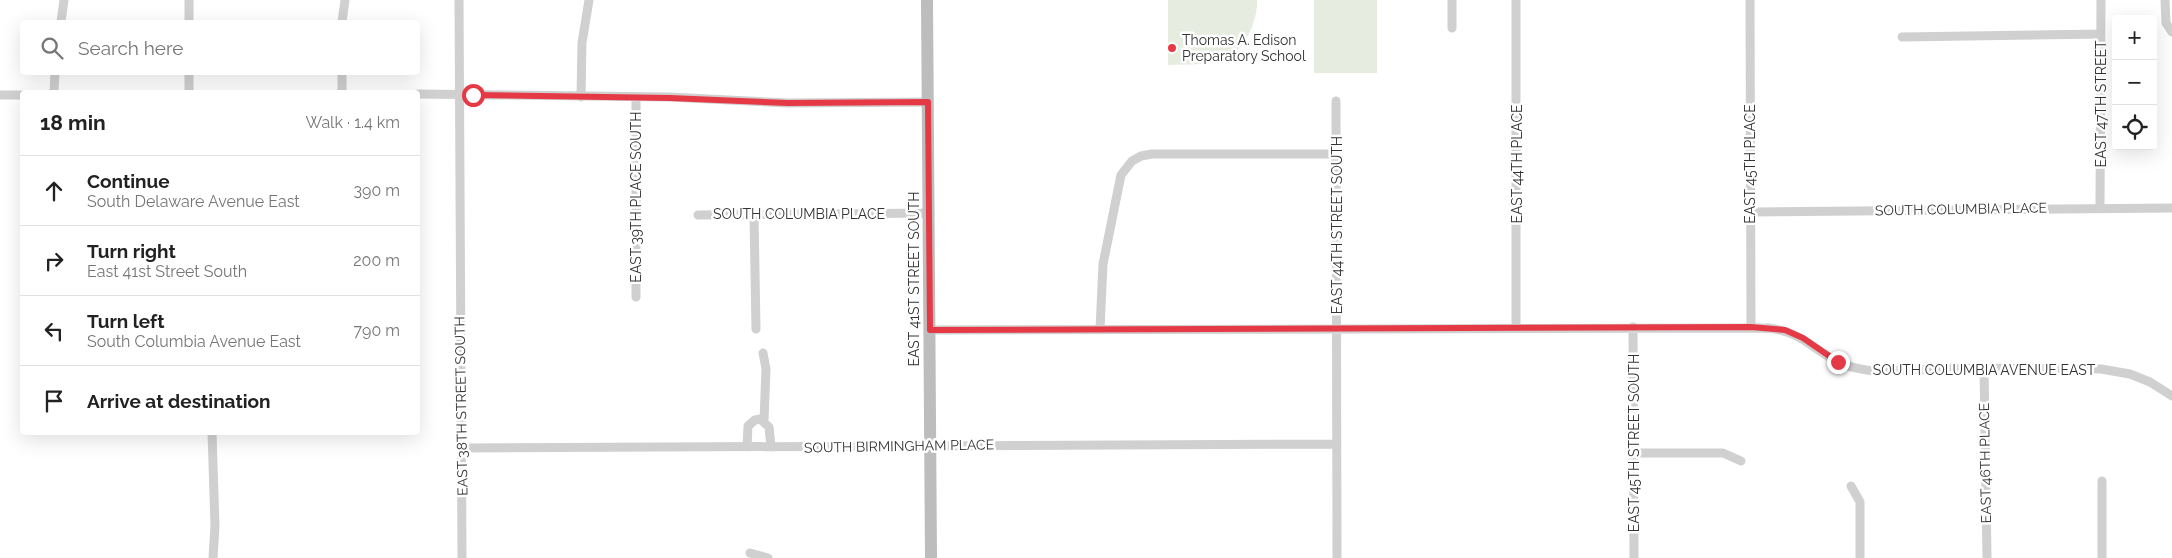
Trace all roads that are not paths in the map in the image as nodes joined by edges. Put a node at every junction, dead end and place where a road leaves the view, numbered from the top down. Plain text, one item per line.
1 (64, 0) edge
2 (189, 0) edge
3 (345, 0) edge
4 (459, 0) edge
5 (589, 0) edge
6 (927, 0) edge
7 (1452, 0) edge
8 (1516, 0) edge
9 (1750, 0) edge
10 (2101, 0) edge
11 (2165, 0) edge
12 (61, 20) edge
13 (189, 20) edge
14 (342, 20) edge
15 (1452, 28) dead end
16 (2170, 30) edge
17 (2101, 34) junction
18 (1902, 37) dead end
19 (56, 75) edge
20 (189, 75) edge
21 (342, 75) edge
22 (54, 90) edge
23 (189, 90) edge
24 (342, 90) edge
25 (420, 94) edge
26 (0, 95) edge
27 (20, 95) edge
28 (459, 95) junction
29 (581, 96) junction
30 (636, 98) junction
31 (1336, 101) dead end
32 (928, 102) junction
33 (1336, 154) junction
34 (2100, 208) junction
35 (2172, 208) edge
36 (1750, 212) junction
37 (754, 214) junction
38 (930, 214) junction
39 (698, 215) dead end
40 (636, 297) dead end
41 (1633, 327) junction
42 (1751, 327) junction
43 (1516, 328) junction
44 (756, 329) dead end
45 (1100, 329) junction
46 (1338, 329) junction
47 (930, 330) junction
48 (763, 353) dead end
49 (1984, 368) junction
50 (2172, 396) edge
51 (764, 420) junction
52 (212, 435) edge
53 (1337, 444) junction
54 (930, 446) junction
55 (747, 447) junction
56 (771, 447) junction
57 (462, 448) junction
58 (1633, 453) junction
59 (1741, 461) dead end
60 (2102, 481) dead end
61 (1851, 486) dead end
62 (750, 553) dead end
63 (213, 558) edge
64 (462, 558) edge
65 (768, 558) edge
66 (931, 558) edge
67 (1337, 558) edge
68 (1634, 558) edge
69 (1860, 558) edge
70 (1987, 558) edge
71 (2102, 558) edge

1 - 12 street
2 - 13 street
3 - 14 street
4 - 28 street, EAST 38TH STREET SOUTH
5 - 29 street
6 - 32 main road, EAST 41ST STREET SOUTH
7 - 15 street
8 - 43 street, EAST 44TH PLACE
9 - 36 street, EAST 45TH PLACE
10 - 17 street, EAST 47TH STREET
11 - 16 street
17 - 18 street
17 - 34 street, EAST 47TH STREET
19 - 22 street
20 - 23 street
21 - 24 street
25 - 28 street
26 - 27 street
28 - 29 street
28 - 57 street, EAST 38TH STREET SOUTH
29 - 30 street
30 - 32 street
30 - 40 street, EAST 39TH PLACE SOUTH
31 - 33 street, EAST 44TH STREET SOUTH
32 - 38 main road, EAST 41ST STREET SOUTH
33 - 45 street
33 - 46 street, EAST 44TH STREET SOUTH
34 - 35 street, SOUTH COLUMBIA PLACE
34 - 36 street, SOUTH COLUMBIA PLACE
36 - 42 street, EAST 45TH PLACE
37 - 38 street, SOUTH COLUMBIA PLACE
37 - 39 street, SOUTH COLUMBIA PLACE
37 - 44 street
38 - 47 main road, EAST 41ST STREET SOUTH
41 - 42 street, SOUTH COLUMBIA AVENUE EAST
41 - 43 street, SOUTH COLUMBIA AVENUE EAST
41 - 58 street, EAST 45TH STREET SOUTH
42 - 49 street, SOUTH COLUMBIA AVENUE EAST
43 - 46 street, SOUTH COLUMBIA AVENUE EAST
45 - 46 street, SOUTH COLUMBIA AVENUE EAST
45 - 47 street, SOUTH COLUMBIA AVENUE EAST
46 - 53 street, EAST 44TH STREET SOUTH
47 - 54 main road, EAST 41ST STREET SOUTH
48 - 51 street
49 - 50 street, SOUTH COLUMBIA AVENUE EAST
49 - 70 street, EAST 46TH PLACE
51 - 55 street
51 - 56 street
52 - 63 street
53 - 54 street, SOUTH BIRMINGHAM PLACE
53 - 67 street, EAST 44TH STREET SOUTH
54 - 56 street, SOUTH BIRMINGHAM PLACE
54 - 66 main road, EAST 41ST STREET SOUTH
55 - 56 street, SOUTH BIRMINGHAM PLACE
55 - 57 street, SOUTH BIRMINGHAM PLACE
57 - 64 street, EAST 38TH STREET SOUTH
58 - 59 street
58 - 68 street, EAST 45TH STREET SOUTH
60 - 71 street
61 - 69 street
62 - 65 street

